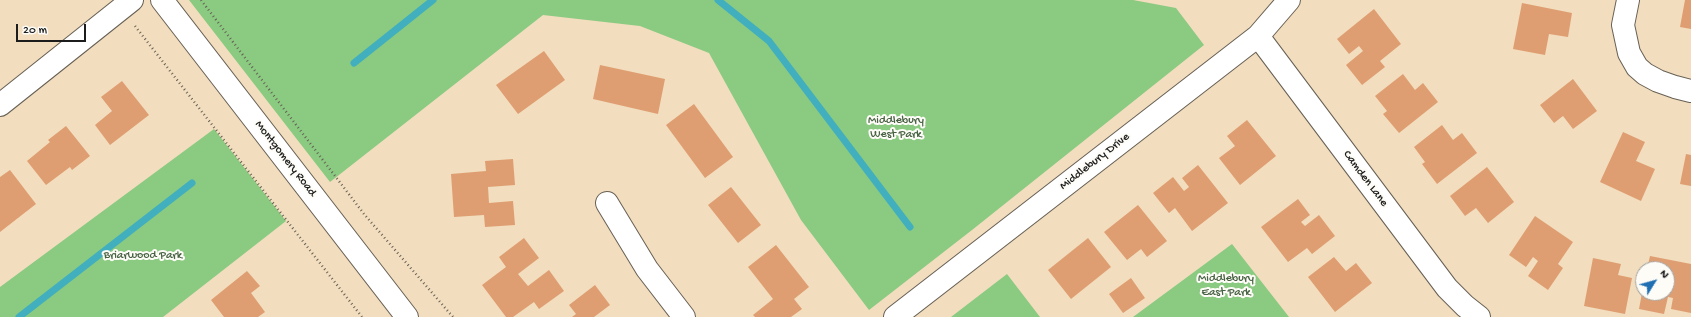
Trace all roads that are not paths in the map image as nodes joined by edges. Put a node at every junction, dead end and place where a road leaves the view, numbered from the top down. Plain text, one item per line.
1 (132, 0) edge
2 (162, 0) edge
3 (1289, 0) edge
4 (1628, 0) edge
5 (1258, 36) junction
6 (1691, 91) edge
7 (0, 105) edge
8 (608, 202) dead end
9 (407, 317) edge
10 (684, 317) edge
11 (895, 317) edge
12 (1479, 317) edge

1 - 7 street
2 - 9 street, Montgomery Road
3 - 5 street, Middlebury Drive
4 - 6 street
5 - 11 street, Middlebury Drive
5 - 12 street, Camden Lane
8 - 10 street

